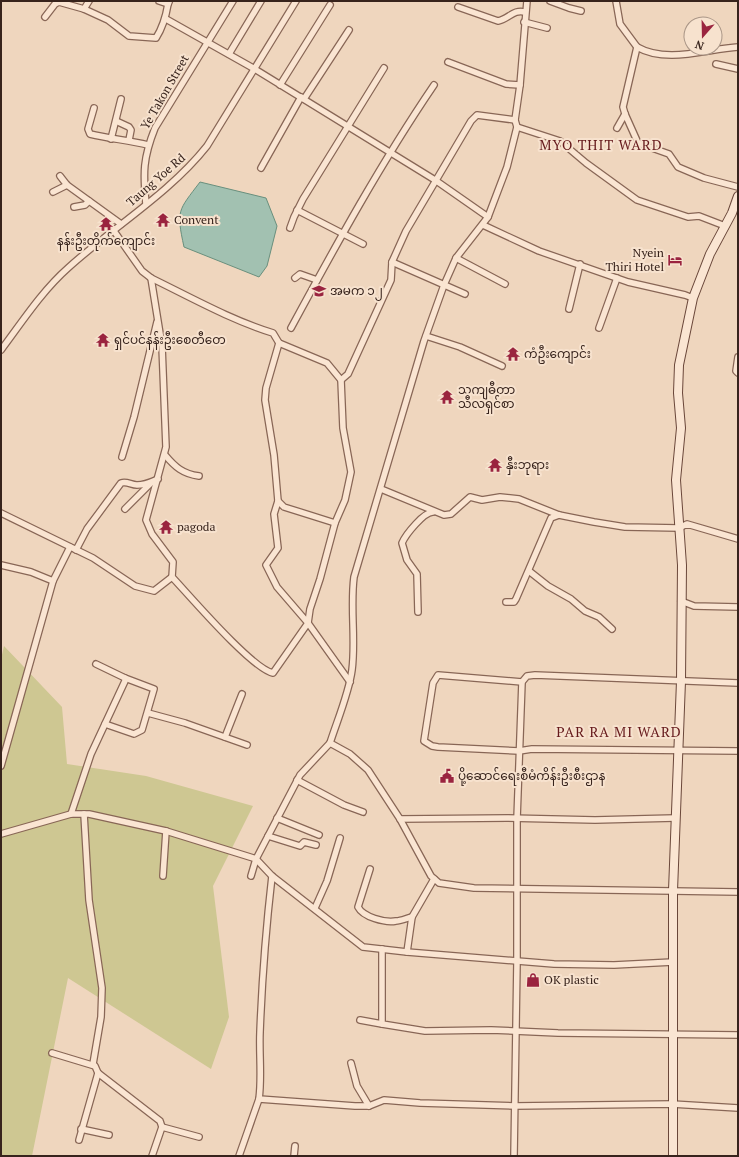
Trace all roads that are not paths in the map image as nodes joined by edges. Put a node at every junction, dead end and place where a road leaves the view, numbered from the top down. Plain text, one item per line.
1 (89, 1) edge
2 (159, 1) edge
3 (233, 1) edge
4 (261, 1) edge
5 (296, 1) edge
6 (527, 1) edge
7 (550, 1) edge
8 (616, 1) edge
9 (169, 2) edge
10 (330, 5) dead end
11 (458, 7) dead end
12 (84, 9) junction
13 (581, 11) dead end
14 (525, 12) junction
15 (45, 17) dead end
16 (166, 19) junction
17 (524, 22) junction
18 (547, 28) dead end
19 (349, 30) dead end
20 (208, 42) junction
21 (637, 47) junction
22 (738, 47) edge
23 (229, 54) junction
24 (448, 62) dead end
25 (716, 64) dead end
26 (254, 68) junction
27 (384, 68) dead end
28 (738, 69) edge
29 (434, 84) dead end
30 (280, 85) junction
31 (520, 85) junction
32 (303, 98) junction
33 (121, 99) dead end
34 (94, 108) dead end
35 (625, 114) junction
36 (515, 120) junction
37 (116, 121) junction
38 (347, 125) junction
39 (517, 127) junction
40 (617, 128) dead end
41 (111, 139) junction
42 (129, 140) junction
43 (148, 145) junction
44 (390, 152) junction
45 (261, 168) dead end
46 (60, 176) dead end
47 (435, 180) junction
48 (67, 185) junction
49 (738, 187) edge
50 (53, 192) dead end
51 (738, 196) edge
52 (89, 201) junction
53 (146, 204) junction
54 (74, 207) dead end
55 (297, 210) junction
56 (735, 214) edge
57 (488, 217) junction
58 (121, 224) junction
59 (483, 225) junction
60 (725, 226) junction
61 (290, 228) dead end
62 (114, 231) junction
63 (342, 233) junction
64 (362, 244) dead end
65 (456, 258) junction
66 (392, 262) junction
67 (580, 264) junction
68 (151, 278) junction
69 (295, 278) dead end
70 (617, 278) junction
71 (317, 280) junction
72 (444, 284) junction
73 (505, 284) dead end
74 (465, 294) dead end
75 (692, 298) junction
76 (569, 309) dead end
77 (158, 316) junction
78 (291, 328) dead end
79 (599, 328) dead end
80 (426, 336) junction
81 (279, 343) junction
82 (1, 350) edge
83 (738, 357) edge
84 (502, 366) dead end
85 (738, 373) edge
86 (341, 380) junction
87 (165, 455) junction
88 (122, 457) dead end
89 (199, 476) dead end
90 (158, 479) junction
91 (152, 481) junction
92 (381, 489) junction
93 (278, 501) junction
94 (126, 509) dead end
95 (435, 512) junction
96 (1, 513) edge
97 (559, 515) junction
98 (334, 523) junction
99 (679, 528) junction
100 (738, 539) edge
101 (73, 548) junction
102 (1, 565) edge
103 (529, 571) junction
104 (172, 577) junction
105 (53, 581) junction
106 (681, 601) junction
107 (506, 602) dead end
108 (738, 607) edge
109 (418, 612) dead end
110 (308, 623) junction
111 (612, 629) dead end
112 (96, 664) dead end
113 (125, 678) junction
114 (680, 681) junction
115 (350, 682) junction
116 (522, 682) junction
117 (738, 683) edge
118 (242, 694) dead end
119 (148, 713) junction
120 (105, 724) junction
121 (225, 737) junction
122 (330, 743) junction
123 (247, 744) dead end
124 (677, 749) junction
125 (518, 750) junction
126 (738, 751) edge
127 (1, 766) edge
128 (297, 780) junction
129 (363, 812) dead end
130 (71, 814) junction
131 (84, 814) junction
132 (277, 818) junction
133 (675, 818) junction
134 (400, 819) junction
135 (517, 819) junction
136 (166, 831) junction
137 (1, 834) edge
138 (319, 835) dead end
139 (268, 836) junction
140 (340, 838) dead end
141 (316, 845) dead end
142 (256, 859) junction
143 (370, 869) dead end
144 (163, 876) dead end
145 (251, 876) dead end
146 (272, 876) junction
147 (434, 879) junction
148 (517, 889) junction
149 (673, 891) junction
150 (738, 892) edge
151 (315, 908) junction
152 (412, 916) junction
153 (382, 949) junction
154 (407, 952) junction
155 (517, 962) junction
156 (673, 962) junction
157 (360, 1020) dead end
158 (382, 1024) junction
159 (515, 1031) junction
160 (672, 1034) junction
161 (738, 1035) edge
162 (52, 1053) dead end
163 (351, 1063) dead end
164 (93, 1064) junction
165 (98, 1073) junction
166 (258, 1099) junction
167 (672, 1104) junction
168 (369, 1106) junction
169 (515, 1106) junction
170 (738, 1108) edge
171 (162, 1127) junction
172 (82, 1129) junction
173 (109, 1135) dead end
174 (199, 1137) dead end
175 (79, 1140) dead end
176 (295, 1146) dead end
177 (152, 1156) edge
178 (239, 1156) edge
179 (294, 1156) edge
180 (514, 1156) edge
181 (673, 1156) edge

1 - 12 street
2 - 9 street
3 - 20 street, Ye Takon Street
4 - 23 street
5 - 26 street, Taung Yoe Rd
6 - 14 street
7 - 13 street
8 - 21 street
9 - 16 street
10 - 30 street
11 - 14 street
12 - 15 street
12 - 16 street
14 - 17 street
16 - 20 street
17 - 18 street
17 - 31 street
19 - 32 street
20 - 23 street
20 - 43 street, Ye Takon Street
21 - 22 street
21 - 35 street
23 - 26 street
24 - 31 street
25 - 28 street
26 - 30 street
26 - 53 street, Taung Yoe Rd
27 - 38 street
29 - 44 street
30 - 32 street
31 - 36 street
32 - 38 street
32 - 45 street
33 - 37 street
34 - 41 street
35 - 40 street
35 - 49 street
36 - 39 street
36 - 47 street
37 - 41 street
37 - 42 street
38 - 44 street
38 - 55 street
39 - 57 street
39 - 60 street
41 - 42 street
42 - 43 street
43 - 53 street, Ye Takon Street
44 - 47 street
44 - 63 street
46 - 48 street
47 - 57 street
47 - 66 street
48 - 50 street
48 - 52 street
51 - 56 street
52 - 54 street
52 - 58 street
53 - 58 street, Taung Yoe Rd
55 - 61 street
55 - 63 street
56 - 60 street
57 - 59 street
58 - 62 street, Taung Yoe Rd
59 - 65 street
59 - 67 street
60 - 75 street
62 - 68 street
62 - 82 street, Taung Yoe Rd
63 - 64 street
63 - 71 street
65 - 72 street
65 - 73 street
66 - 72 street
66 - 86 street
67 - 70 street
67 - 76 street
68 - 77 street
68 - 81 street
69 - 71 street
70 - 75 street
70 - 79 street
71 - 78 street
72 - 74 street
72 - 80 street
75 - 99 street
77 - 87 street
77 - 88 street
80 - 84 street
80 - 92 street
81 - 86 street
81 - 93 street
83 - 85 street
86 - 98 street
87 - 89 street
87 - 90 street
90 - 91 street
90 - 104 street
91 - 94 street
91 - 101 street
92 - 95 street
92 - 115 street
93 - 98 street
93 - 110 street
95 - 97 street
95 - 109 street
96 - 101 street
97 - 99 street
97 - 103 street
98 - 110 street
99 - 100 street
99 - 106 street
101 - 104 street
101 - 105 street
102 - 105 street
103 - 107 street
103 - 111 street
104 - 110 street
105 - 127 street
106 - 108 street
106 - 114 street
110 - 115 street
112 - 113 street
113 - 119 street
113 - 120 street
114 - 116 street
114 - 117 street
114 - 124 street
115 - 122 street
116 - 125 street
116 - 125 street
118 - 121 street
119 - 120 street
119 - 121 street
120 - 130 street
121 - 123 street
122 - 128 street
122 - 134 street
124 - 125 street
124 - 126 street
124 - 133 street
125 - 135 street
128 - 129 street
128 - 132 street
130 - 131 street
130 - 137 street
131 - 136 street
131 - 164 street
132 - 138 street
132 - 139 street
133 - 135 street
133 - 149 street
134 - 135 street
134 - 147 street
135 - 148 street
136 - 142 street
136 - 144 street
139 - 141 street
139 - 142 street
140 - 151 street
142 - 145 street
142 - 146 street
143 - 152 street
146 - 151 street
146 - 166 street
147 - 148 street
147 - 152 street
148 - 149 street
148 - 155 street
149 - 150 street
149 - 156 street
151 - 153 street
152 - 154 street
153 - 154 street
153 - 158 street
154 - 155 street
155 - 156 street
155 - 159 street
156 - 160 street
157 - 158 street
158 - 159 street
159 - 160 street
159 - 169 street
160 - 161 street
160 - 167 street
162 - 164 street
163 - 168 street
164 - 165 street
165 - 171 street
165 - 172 street
166 - 168 street
166 - 178 street
167 - 169 street
167 - 170 street
167 - 181 street
168 - 169 street
169 - 180 street
171 - 174 street
171 - 177 street
172 - 173 street
172 - 175 street
176 - 179 street

